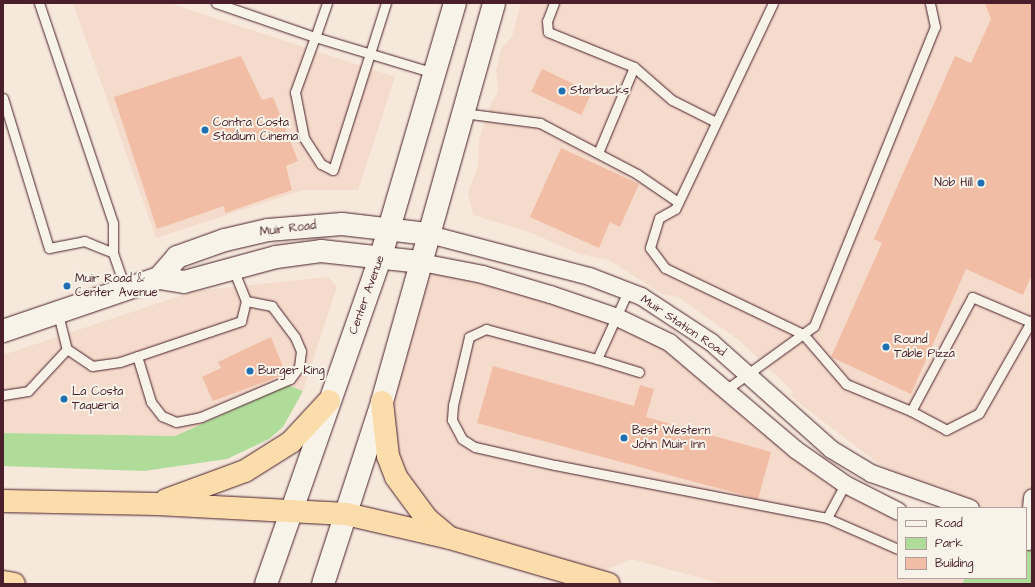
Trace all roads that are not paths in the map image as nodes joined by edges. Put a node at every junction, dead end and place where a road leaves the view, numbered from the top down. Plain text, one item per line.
1 (39, 3) edge
2 (216, 3) edge
3 (327, 3) edge
4 (386, 3) edge
5 (455, 3) edge
6 (494, 3) edge
7 (554, 3) edge
8 (773, 3) edge
9 (930, 3) edge
10 (315, 37) junction
11 (369, 53) junction
12 (634, 68) junction
13 (436, 74) junction
14 (3, 98) edge
15 (463, 113) junction
16 (716, 122) junction
17 (598, 153) junction
18 (678, 202) junction
19 (390, 227) junction
20 (429, 234) junction
21 (113, 253) junction
22 (381, 256) junction
23 (421, 262) junction
24 (232, 268) junction
25 (159, 278) junction
26 (126, 290) junction
27 (628, 291) junction
28 (246, 300) junction
29 (58, 314) junction
30 (618, 317) junction
31 (1032, 321) edge
32 (3, 331) edge
33 (802, 334) junction
34 (67, 349) junction
35 (137, 356) junction
36 (597, 359) junction
37 (640, 372) dead end
38 (749, 373) junction
39 (727, 390) junction
40 (3, 395) edge
41 (329, 401) junction
42 (382, 402) junction
43 (911, 411) junction
44 (845, 484) junction
45 (1032, 497) edge
46 (3, 501) edge
47 (157, 504) junction
48 (967, 507) edge
49 (290, 510) junction
50 (897, 511) edge
51 (346, 514) junction
52 (827, 518) junction
53 (1029, 521) edge
54 (450, 538) junction
55 (1029, 541) edge
56 (897, 549) edge
57 (3, 582) edge
58 (14, 584) edge
59 (266, 584) edge
60 (324, 584) edge
61 (608, 584) edge

1 - 21 lane
2 - 10 lane
3 - 10 lane
4 - 11 lane
5 - 13 street, Center Avenue
6 - 15 street
7 - 12 lane
8 - 16 lane
9 - 33 lane
10 - 11 lane
10 - 11 lane
11 - 13 lane
12 - 16 lane
12 - 17 lane
13 - 19 street, Center Avenue
14 - 21 lane
15 - 17 lane
15 - 20 street
16 - 18 lane
17 - 18 lane
18 - 33 lane
19 - 20 street, Muir Road
19 - 22 street, Center Avenue
19 - 25 street, Muir Road
20 - 23 street
20 - 27 street, Muir Station Road
21 - 26 lane
22 - 23 street, Muir Road
22 - 24 street, Muir Road
22 - 41 street, Center Avenue
23 - 30 street, Muir Station Road
23 - 42 street
24 - 25 street, Muir Road
24 - 28 lane
25 - 26 street, Muir Road
26 - 29 street, Muir Road
27 - 30 lane
27 - 38 street, Muir Station Road
28 - 35 lane
28 - 35 lane
29 - 32 street, Muir Road
29 - 34 lane
30 - 36 lane
30 - 39 street, Muir Station Road
31 - 43 lane
31 - 43 lane
33 - 38 lane
33 - 43 lane
34 - 35 lane
34 - 40 lane
36 - 37 lane
36 - 52 lane
38 - 39 lane
38 - 48 street, Muir Station Road
39 - 44 street, Muir Station Road
41 - 47 highway
41 - 49 street, Center Avenue
42 - 51 street
42 - 54 highway
44 - 50 street, Muir Station Road
44 - 52 lane
45 - 53 street
46 - 47 highway
47 - 49 highway
49 - 51 highway
49 - 59 street, Center Avenue
51 - 54 highway
51 - 60 street
52 - 56 lane
53 - 55 street
54 - 61 highway
57 - 58 highway

